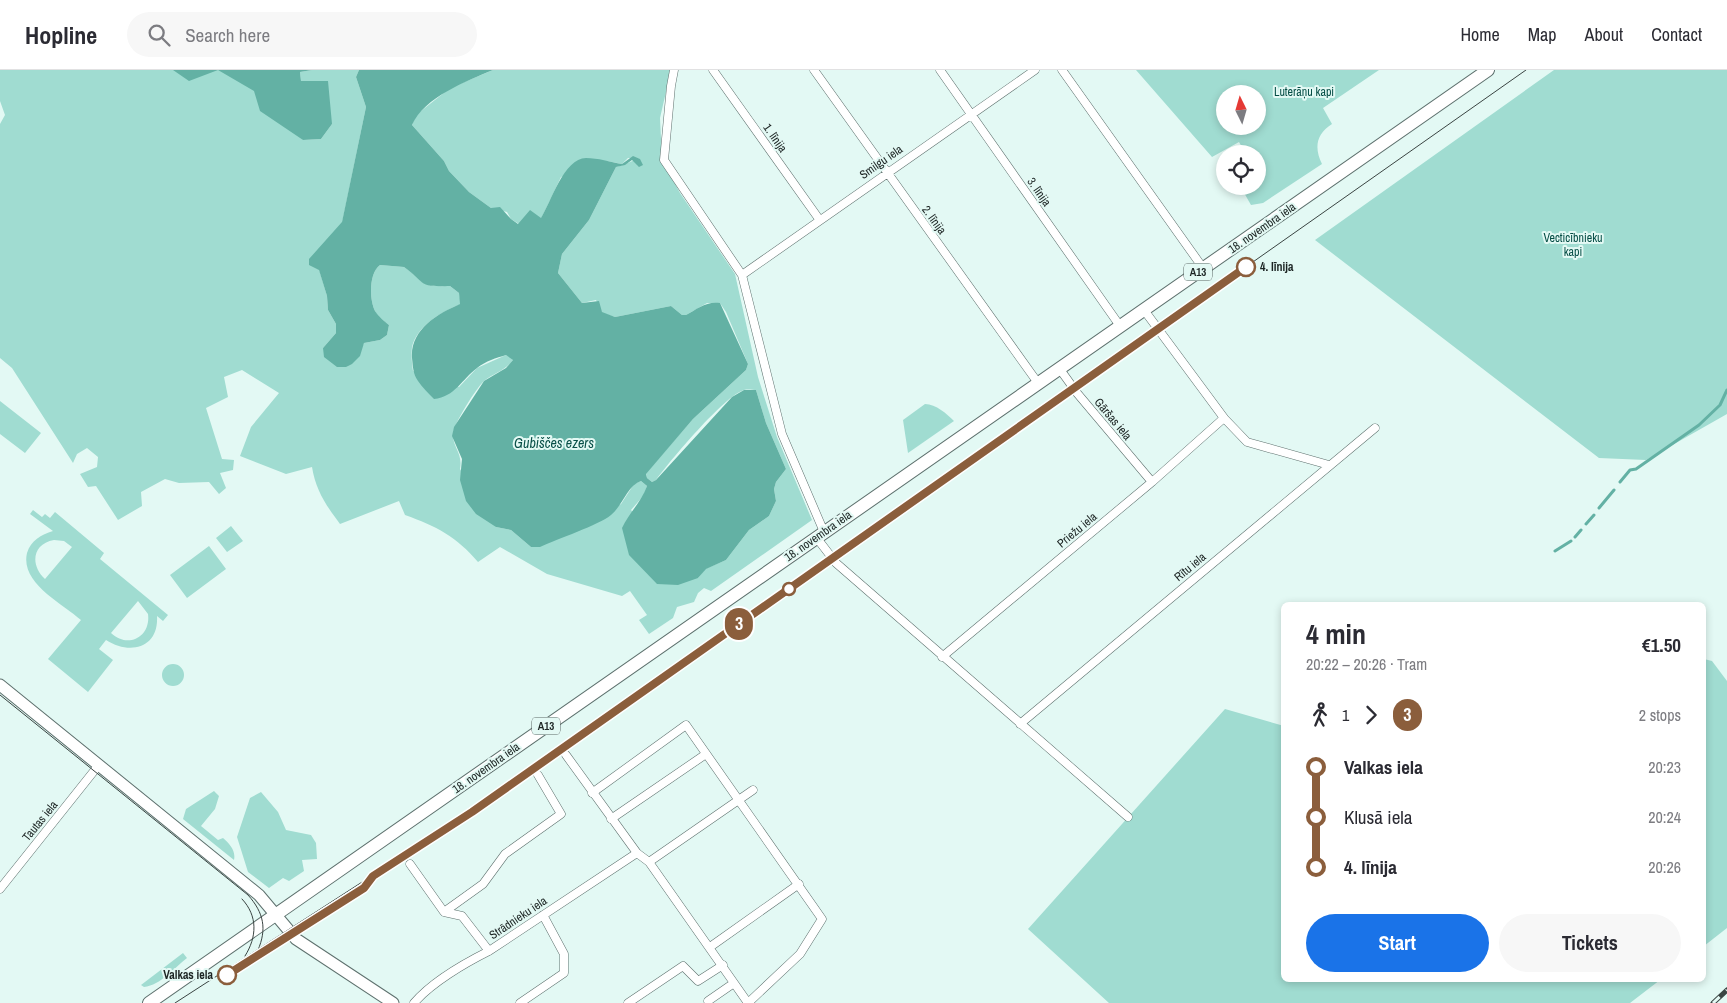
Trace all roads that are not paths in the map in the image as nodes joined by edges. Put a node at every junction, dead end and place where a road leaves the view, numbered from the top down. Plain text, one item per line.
1 (674, 70) edge
2 (713, 70) edge
3 (814, 70) edge
4 (940, 70) edge
5 (1035, 70) edge
6 (1062, 70) edge
7 (1488, 70) edge
8 (971, 114) junction
9 (886, 173) junction
10 (819, 219) junction
11 (1203, 268) junction
12 (742, 275) junction
13 (1144, 310) junction
14 (1120, 326) junction
15 (1059, 368) junction
16 (1038, 383) junction
17 (1224, 418) junction
18 (1374, 428) dead end
19 (1329, 465) junction
20 (1152, 482) junction
21 (820, 535) junction
22 (942, 657) junction
23 (0, 685) edge
24 (1020, 724) junction
25 (706, 754) junction
26 (566, 755) dead end
27 (98, 766) junction
28 (538, 775) dead end
29 (753, 790) dead end
30 (592, 793) junction
31 (738, 800) junction
32 (1128, 816) dead end
33 (611, 819) junction
34 (637, 853) junction
35 (649, 862) junction
36 (410, 864) dead end
37 (799, 884) junction
38 (0, 889) edge
39 (444, 912) junction
40 (276, 914) junction
41 (543, 915) junction
42 (710, 947) junction
43 (489, 951) junction
44 (723, 965) junction
45 (734, 983) junction
46 (708, 1001) dead end
47 (149, 1003) edge
48 (393, 1003) edge
49 (414, 1003) edge
50 (520, 1003) edge
51 (628, 1003) edge
52 (748, 1003) edge

1 - 12 street
2 - 10 street, 1. līnija
3 - 9 street, 2. līnija
4 - 8 street, 3. līnija
5 - 8 street, Smilgu iela
6 - 11 street
7 - 11 main road, 18. novembra iela / A13
8 - 9 street, Smilgu iela
8 - 14 street, 3. līnija
9 - 10 street, Smilgu iela
9 - 16 street, 2. līnija
10 - 12 street, Smilgu iela
11 - 13 main road, 18. novembra iela / A13
12 - 21 street
13 - 14 main road, 18. novembra iela / A13
13 - 17 street
14 - 15 main road, 18. novembra iela / A13
15 - 16 main road, 18. novembra iela / A13
15 - 20 street, Gāršas iela
16 - 21 main road, 18. novembra iela / A13
17 - 19 street
17 - 20 street, Priežu iela
18 - 19 street, Rītu iela
19 - 24 street, Rītu iela
20 - 22 street, Priežu iela
21 - 22 street
21 - 40 main road, 18. novembra iela / A13
22 - 24 street
23 - 27 street
24 - 32 street
25 - 30 street
25 - 31 street
25 - 33 street
26 - 30 street
27 - 38 street, Tautas iela
27 - 40 street
28 - 39 street
29 - 31 street
30 - 33 street
31 - 35 street
31 - 37 street
33 - 34 street
34 - 35 street
34 - 41 street, Strādnieku iela
35 - 42 street
36 - 39 street
37 - 42 street
37 - 52 street
39 - 43 street
40 - 47 main road, 18. novembra iela / A13
40 - 48 street
41 - 43 street, Strādnieku iela
41 - 50 street
42 - 44 street
43 - 49 street, Strādnieku iela
44 - 45 street
44 - 51 street
45 - 46 street
45 - 52 street

